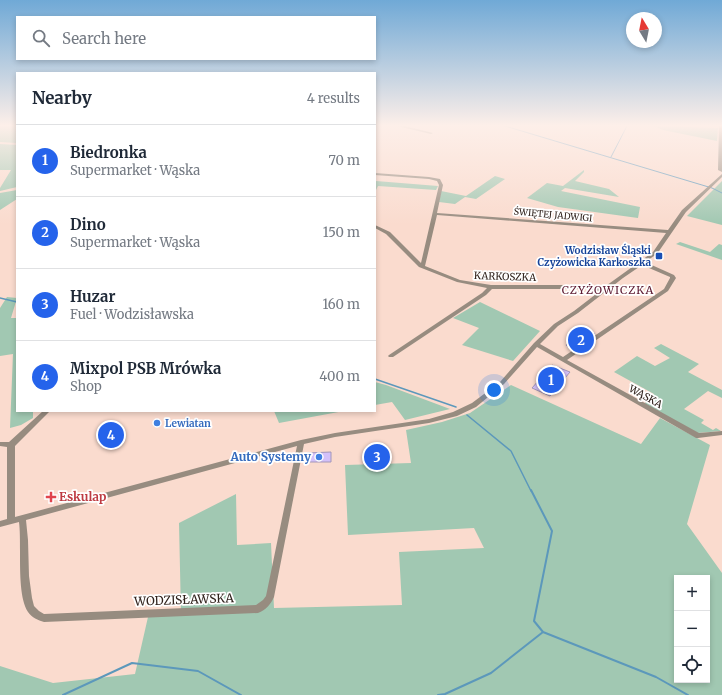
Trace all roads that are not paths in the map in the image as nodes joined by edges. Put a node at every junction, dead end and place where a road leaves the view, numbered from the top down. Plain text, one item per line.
1 (720, 158) edge
2 (722, 171) edge
3 (376, 174) edge
4 (722, 175) edge
5 (435, 214) junction
6 (376, 226) edge
7 (670, 232) junction
8 (642, 262) junction
9 (421, 266) junction
10 (491, 287) junction
11 (605, 290) junction
12 (536, 344) junction
13 (391, 356) dead end
14 (563, 360) junction
15 (46, 412) edge
16 (722, 433) edge
17 (301, 442) junction
18 (0, 444) edge
19 (11, 445) junction
20 (22, 518) junction
21 (12, 521) junction
22 (0, 524) edge

1 - 2 street
3 - 5 street
4 - 7 street
5 - 7 street, ŚWIĘTEJ JADWIGI
5 - 9 street
6 - 9 street, KARKOSZKA
7 - 8 street
8 - 11 street
8 - 14 street
9 - 10 street, KARKOSZKA
10 - 11 street, KARKOSZKA
10 - 13 street
11 - 12 street
12 - 14 street, WĄSKA
12 - 17 street
14 - 16 street, WĄSKA
15 - 19 street
17 - 20 street
17 - 20 street, WODZISŁAWSKA
18 - 19 street
19 - 21 street
20 - 21 street
21 - 22 street

